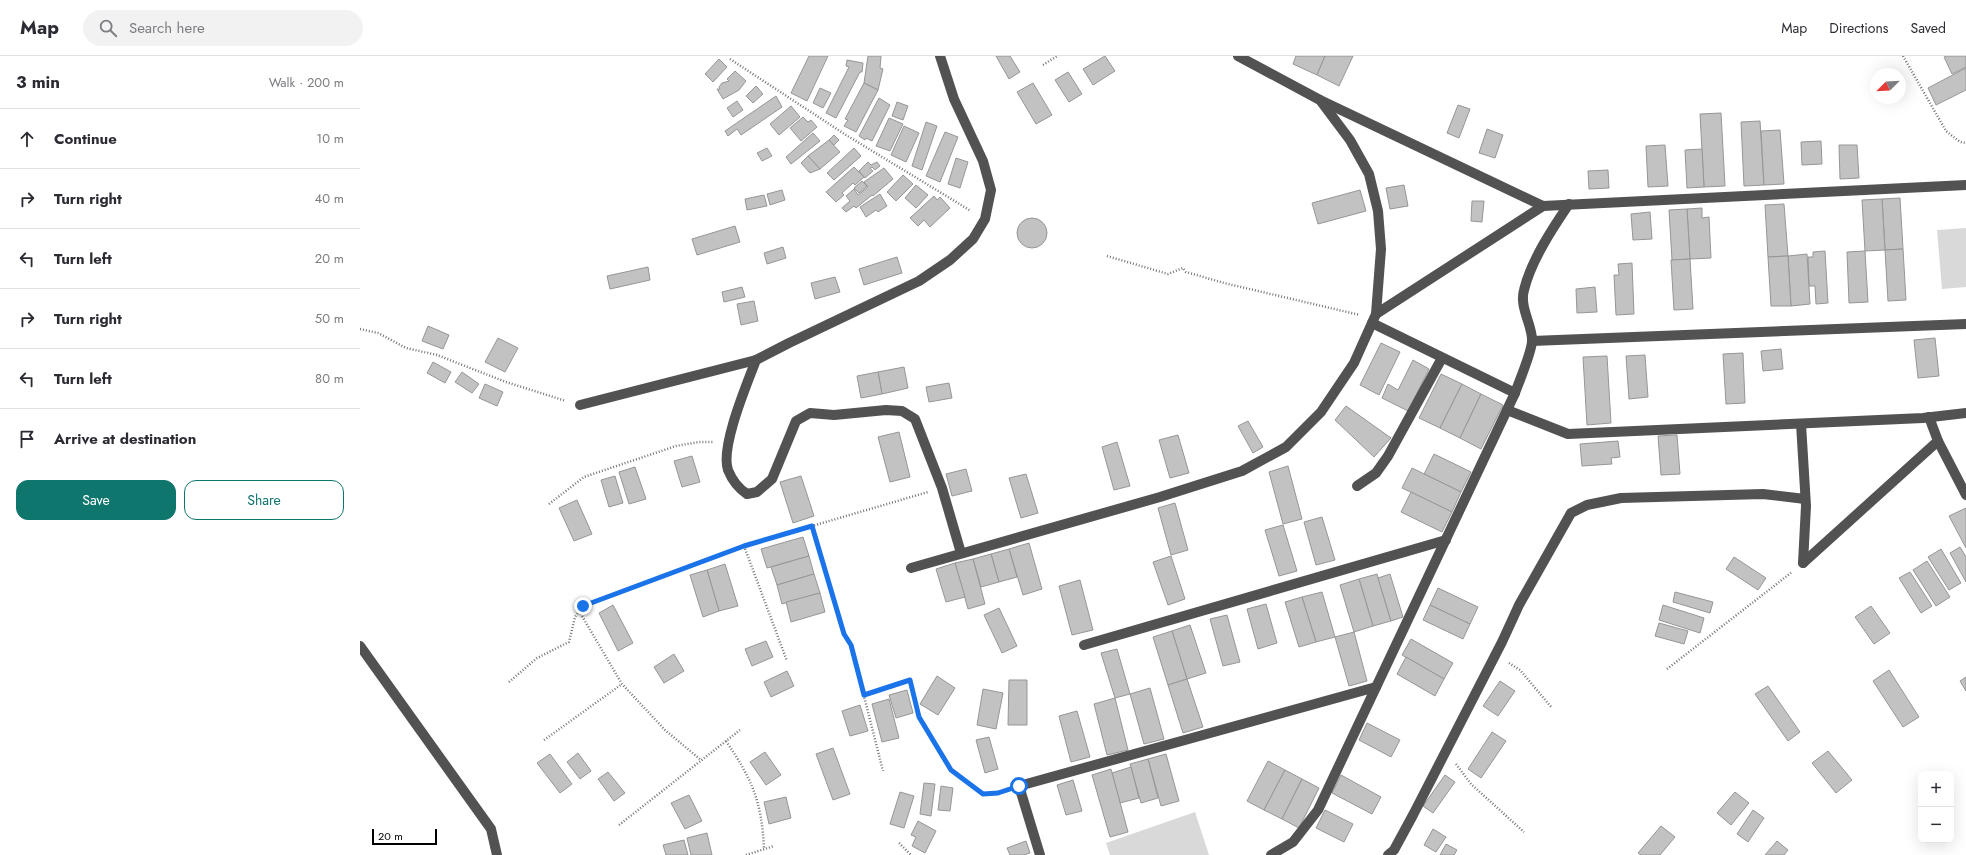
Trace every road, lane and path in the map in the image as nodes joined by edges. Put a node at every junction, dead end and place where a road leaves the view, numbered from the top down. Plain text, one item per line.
1 (940, 56) edge
2 (1057, 56) edge
3 (1238, 56) edge
4 (1903, 56) edge
5 (730, 59) dead end
6 (1042, 65) dead end
7 (1320, 100) junction
8 (1966, 143) edge
9 (1966, 185) edge
10 (1569, 204) junction
11 (1543, 206) junction
12 (985, 219) junction
13 (1106, 256) dead end
14 (1374, 318) junction
15 (1966, 324) edge
16 (360, 329) edge
17 (1532, 341) junction
18 (1442, 358) junction
19 (756, 360) junction
20 (1515, 394) junction
21 (580, 405) joint
22 (1507, 410) junction
23 (1966, 413) edge
24 (1929, 417) junction
25 (1801, 424) junction
26 (1938, 441) junction
27 (728, 443) junction
28 (1357, 486) dead end
29 (942, 488) junction
30 (1966, 496) edge
31 (1805, 499) junction
32 (550, 504) dead end
33 (812, 526) junction
34 (1446, 540) junction
35 (744, 546) junction
36 (961, 553) junction
37 (1804, 563) junction
38 (911, 568) dead end
39 (579, 611) junction
40 (1084, 644) dead end
41 (360, 646) edge
42 (1495, 654) junction
43 (787, 661) dead end
44 (1667, 669) dead end
45 (509, 682) dead end
46 (622, 684) junction
47 (1376, 687) junction
48 (864, 695) junction
49 (1552, 708) dead end
50 (740, 730) dead end
51 (544, 740) dead end
52 (726, 741) junction
53 (1444, 755) junction
54 (702, 760) junction
55 (883, 771) dead end
56 (1019, 786) junction
57 (619, 825) dead end
58 (1524, 832) dead end
59 (899, 843) dead end
60 (774, 846) dead end
61 (764, 849) junction
62 (497, 855) edge
63 (746, 855) edge
64 (911, 855) edge
65 (1040, 855) edge
66 (1271, 855) edge
67 (1388, 855) edge

1 - 12 street
2 - 6 path
3 - 7 street
4 - 8 path
5 - 12 path
7 - 11 street
7 - 14 street
9 - 10 street
10 - 11 street
10 - 17 street
11 - 14 street
12 - 19 street
13 - 14 path
14 - 18 street
14 - 36 street
15 - 17 street
16 - 21 path
17 - 20 street
18 - 20 street
18 - 28 street
19 - 21 street
19 - 27 street
20 - 22 street
22 - 25 street
22 - 34 street
23 - 24 street
24 - 25 street
24 - 26 street
25 - 31 street
26 - 30 street
26 - 37 street
27 - 29 street
27 - 32 path
29 - 33 path
29 - 36 street
31 - 37 street
31 - 42 street
33 - 35 path
33 - 48 path
34 - 40 street
34 - 47 street
35 - 39 path
35 - 43 path
36 - 38 street
37 - 44 path
39 - 45 path
39 - 46 path
41 - 62 street
42 - 49 path
42 - 53 street
46 - 51 path
46 - 54 path
47 - 56 street
47 - 66 street
48 - 55 path
48 - 56 path
50 - 52 path
52 - 54 path
52 - 61 path
53 - 58 path
53 - 67 street
54 - 57 path
56 - 65 street
59 - 64 path
60 - 61 path
61 - 63 path

